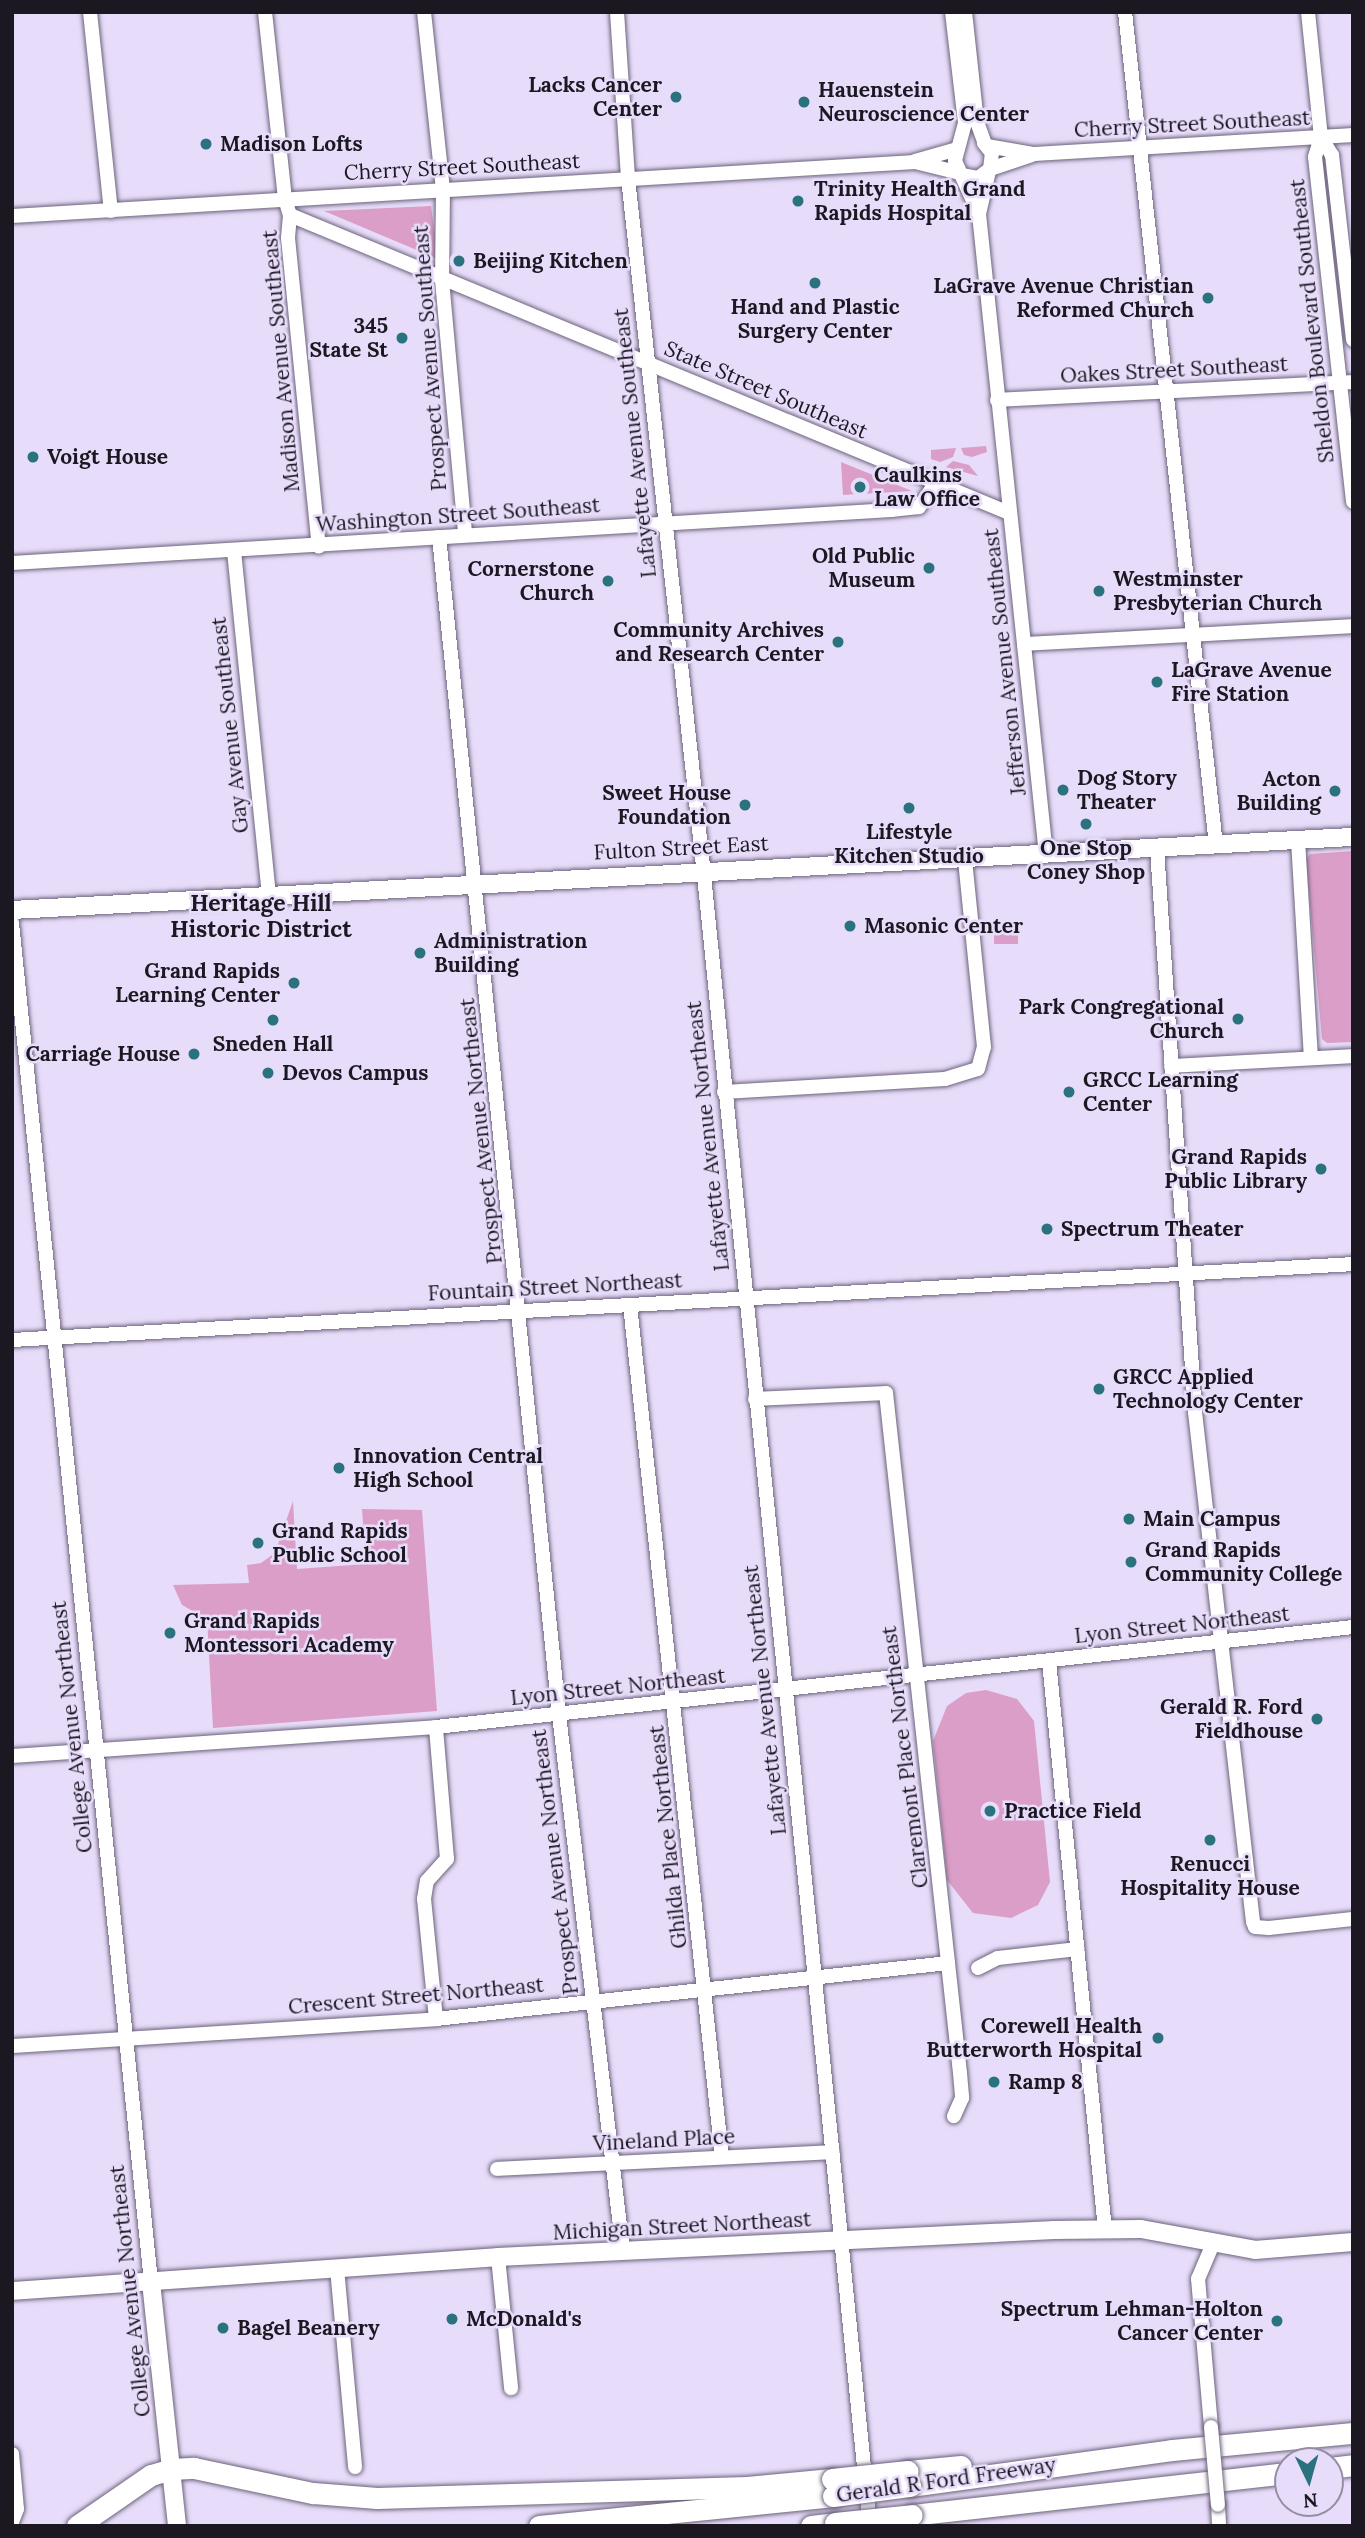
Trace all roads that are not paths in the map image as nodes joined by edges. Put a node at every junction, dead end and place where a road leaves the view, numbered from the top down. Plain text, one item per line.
1 (90, 12) edge
2 (265, 12) edge
3 (424, 12) edge
4 (617, 12) edge
5 (952, 12) edge
6 (965, 12) edge
7 (1125, 12) edge
8 (1308, 12) edge
9 (1353, 135) edge
10 (1321, 137) junction
11 (986, 145) junction
12 (1139, 147) junction
13 (958, 148) junction
14 (1034, 154) junction
15 (915, 162) junction
16 (990, 170) junction
17 (961, 174) junction
18 (628, 178) junction
19 (443, 189) junction
20 (285, 199) junction
21 (111, 211) junction
22 (979, 214) junction
23 (290, 215) junction
24 (12, 216) edge
25 (442, 280) junction
26 (1353, 340) edge
27 (649, 363) junction
28 (1346, 382) edge
29 (1165, 390) junction
30 (997, 400) junction
31 (936, 483) junction
32 (1353, 502) edge
33 (1009, 513) junction
34 (663, 521) junction
35 (465, 534) junction
36 (439, 537) junction
37 (319, 545) junction
38 (234, 551) junction
39 (12, 563) edge
40 (1353, 626) edge
41 (1191, 635) junction
42 (1024, 644) junction
43 (1353, 837) edge
44 (1298, 841) junction
45 (1216, 846) junction
46 (1157, 849) junction
47 (1046, 855) junction
48 (965, 859) junction
49 (702, 870) junction
50 (477, 883) junction
51 (269, 895) junction
52 (12, 910) edge
53 (12, 923) edge
54 (1353, 1056) edge
55 (1311, 1058) junction
56 (1171, 1066) junction
57 (724, 1092) junction
58 (1353, 1264) edge
59 (1185, 1276) junction
60 (745, 1297) junction
61 (630, 1304) junction
62 (520, 1310) junction
63 (55, 1338) junction
64 (12, 1340) edge
65 (755, 1399) junction
66 (1353, 1628) edge
67 (1221, 1641) junction
68 (1049, 1661) junction
69 (917, 1674) junction
70 (785, 1690) junction
71 (675, 1700) junction
72 (559, 1715) junction
73 (436, 1727) junction
74 (99, 1751) junction
75 (12, 1756) edge
76 (1353, 1919) edge
77 (1077, 1949) junction
78 (948, 1964) junction
79 (978, 1968) dead end
80 (816, 1977) junction
81 (704, 1991) junction
82 (592, 2003) junction
83 (436, 2019) junction
84 (128, 2037) junction
85 (12, 2046) edge
86 (954, 2116) dead end
87 (833, 2152) junction
88 (722, 2157) junction
89 (611, 2164) junction
90 (497, 2169) dead end
91 (1105, 2230) junction
92 (844, 2241) junction
93 (1353, 2242) edge
94 (1213, 2243) junction
95 (623, 2251) junction
96 (498, 2257) junction
97 (337, 2268) junction
98 (150, 2282) junction
99 (12, 2291) edge
100 (511, 2388) dead end
101 (1353, 2433) edge
102 (12, 2454) edge
103 (355, 2467) dead end
104 (172, 2469) junction
105 (1274, 2475) edge
106 (1274, 2483) edge
107 (833, 2487) junction
108 (1091, 2496) junction
109 (12, 2522) edge
110 (76, 2526) edge
111 (177, 2526) edge
112 (538, 2526) edge
113 (811, 2526) edge
114 (870, 2526) edge
115 (1219, 2526) edge

1 - 21 street
2 - 20 street, Madison Avenue Southeast
3 - 19 street, Prospect Avenue Southeast
4 - 18 street, Lafayette Avenue Southeast
5 - 13 street
6 - 11 street
7 - 12 street
8 - 10 street, Sheldon Boulevard Southeast
9 - 10 street, Cherry Street Southeast
10 - 12 street, Cherry Street Southeast
10 - 26 street, Sheldon Boulevard Southeast
10 - 28 street, Sheldon Boulevard Southeast
11 - 13 street
11 - 14 street, Cherry Street Southeast
11 - 16 street
12 - 14 street, Cherry Street Southeast
12 - 29 street
13 - 15 street, Cherry Street Southeast
13 - 17 street
14 - 16 street, Cherry Street Southeast
15 - 17 street, Cherry Street Southeast
15 - 18 street, Cherry Street Southeast
16 - 17 street
16 - 22 street, Jefferson Avenue Southeast
17 - 22 street, Jefferson Avenue Southeast
18 - 19 street, Cherry Street Southeast
18 - 27 street, Lafayette Avenue Southeast
19 - 20 street, Cherry Street Southeast
19 - 25 street, Prospect Avenue Southeast
20 - 21 street, Cherry Street Southeast
20 - 23 street
21 - 24 street, Cherry Street Southeast
22 - 30 street, Jefferson Avenue Southeast
23 - 25 street, State Street Southeast
23 - 37 street, Madison Avenue Southeast
25 - 27 street, State Street Southeast
25 - 35 street, Prospect Avenue Southeast
27 - 31 street, State Street Southeast
27 - 34 street, Lafayette Avenue Southeast
28 - 29 street, Oakes Street Southeast
28 - 32 street, Sheldon Boulevard Southeast
29 - 30 street, Oakes Street Southeast
29 - 41 street
30 - 33 street, Jefferson Avenue Southeast
31 - 33 street, State Street Southeast
31 - 34 street, Washington Street Southeast
33 - 42 street, Jefferson Avenue Southeast
34 - 35 street, Washington Street Southeast
34 - 49 street, Lafayette Avenue Southeast
35 - 36 street, Washington Street Southeast
36 - 37 street, Washington Street Southeast
36 - 50 street
37 - 38 street, Washington Street Southeast
38 - 39 street, Washington Street Southeast
38 - 51 street, Gay Avenue Southeast
40 - 41 street
41 - 42 street
41 - 45 street
42 - 47 street, Jefferson Avenue Southeast
43 - 44 main road, Fulton Street East
44 - 45 main road, Fulton Street East
44 - 55 street
45 - 46 main road, Fulton Street East
46 - 47 main road, Fulton Street East
46 - 56 street
47 - 48 main road, Fulton Street East
48 - 49 main road, Fulton Street East
48 - 57 street
49 - 50 main road, Fulton Street East
49 - 57 street, Lafayette Avenue Northeast
50 - 51 main road, Fulton Street East
50 - 62 street, Prospect Avenue Northeast
51 - 52 main road, Fulton Street East
53 - 63 street, College Avenue Northeast
54 - 55 street
55 - 56 street
56 - 59 street
57 - 60 street, Lafayette Avenue Northeast
58 - 59 street, Fountain Street Northeast
59 - 60 street, Fountain Street Northeast
59 - 67 street
60 - 61 street, Fountain Street Northeast
60 - 65 street, Lafayette Avenue Northeast
61 - 62 street, Fountain Street Northeast
61 - 71 street, Ghilda Place Northeast
62 - 63 street, Fountain Street Northeast
62 - 72 street, Prospect Avenue Northeast
63 - 64 street, Fountain Street Northeast
63 - 74 street, College Avenue Northeast
65 - 69 street, Claremont Place Northeast
65 - 70 street, Lafayette Avenue Northeast
66 - 67 street, Lyon Street Northeast
67 - 68 street, Lyon Street Northeast
67 - 76 street
68 - 69 street, Lyon Street Northeast
68 - 77 street
69 - 70 street, Lyon Street Northeast
69 - 78 street, Claremont Place Northeast
70 - 71 street, Lyon Street Northeast
70 - 80 street, Lafayette Avenue Northeast
71 - 72 street, Lyon Street Northeast
71 - 81 street, Ghilda Place Northeast
72 - 73 street, Lyon Street Northeast
72 - 82 street, Prospect Avenue Northeast
73 - 74 street, Lyon Street Northeast
73 - 83 street
74 - 75 street, Lyon Street Northeast
74 - 84 street, College Avenue Northeast
77 - 79 street
77 - 91 street
78 - 80 street, Crescent Street Northeast
78 - 86 street, Claremont Place Northeast
80 - 81 street, Crescent Street Northeast
80 - 87 street, Lafayette Avenue Northeast
81 - 82 street, Crescent Street Northeast
81 - 88 street, Ghilda Place Northeast
82 - 83 street, Crescent Street Northeast
82 - 89 street, Prospect Avenue Northeast
83 - 84 street, Crescent Street Northeast
84 - 85 street, Crescent Street Northeast
84 - 98 street, College Avenue Northeast
87 - 88 street, Vineland Place
87 - 92 street, Lafayette Avenue Northeast
88 - 89 street, Vineland Place
89 - 90 street, Vineland Place
89 - 95 street, Prospect Avenue Northeast
91 - 92 main road, Michigan Street Northeast
91 - 94 main road, Michigan Street Northeast
92 - 95 main road, Michigan Street Northeast
92 - 114 street, Lafayette Avenue Northeast
93 - 94 main road, Michigan Street Northeast
94 - 115 street, bridge
95 - 96 main road, Michigan Street Northeast
96 - 97 main road, Michigan Street Northeast
96 - 100 street
97 - 98 main road, Michigan Street Northeast
97 - 103 street
98 - 99 main road, Michigan Street Northeast
98 - 104 main road, College Avenue Northeast
101 - 107 highway, Gerald R Ford Freeway, bridge
102 - 109 street
104 - 107 highway
104 - 110 highway
104 - 111 main road, College Avenue Northeast
105 - 108 highway, Gerald R Ford Freeway
106 - 108 highway
107 - 112 highway, Gerald R Ford Freeway
108 - 113 highway, Gerald R Ford Freeway, bridge

